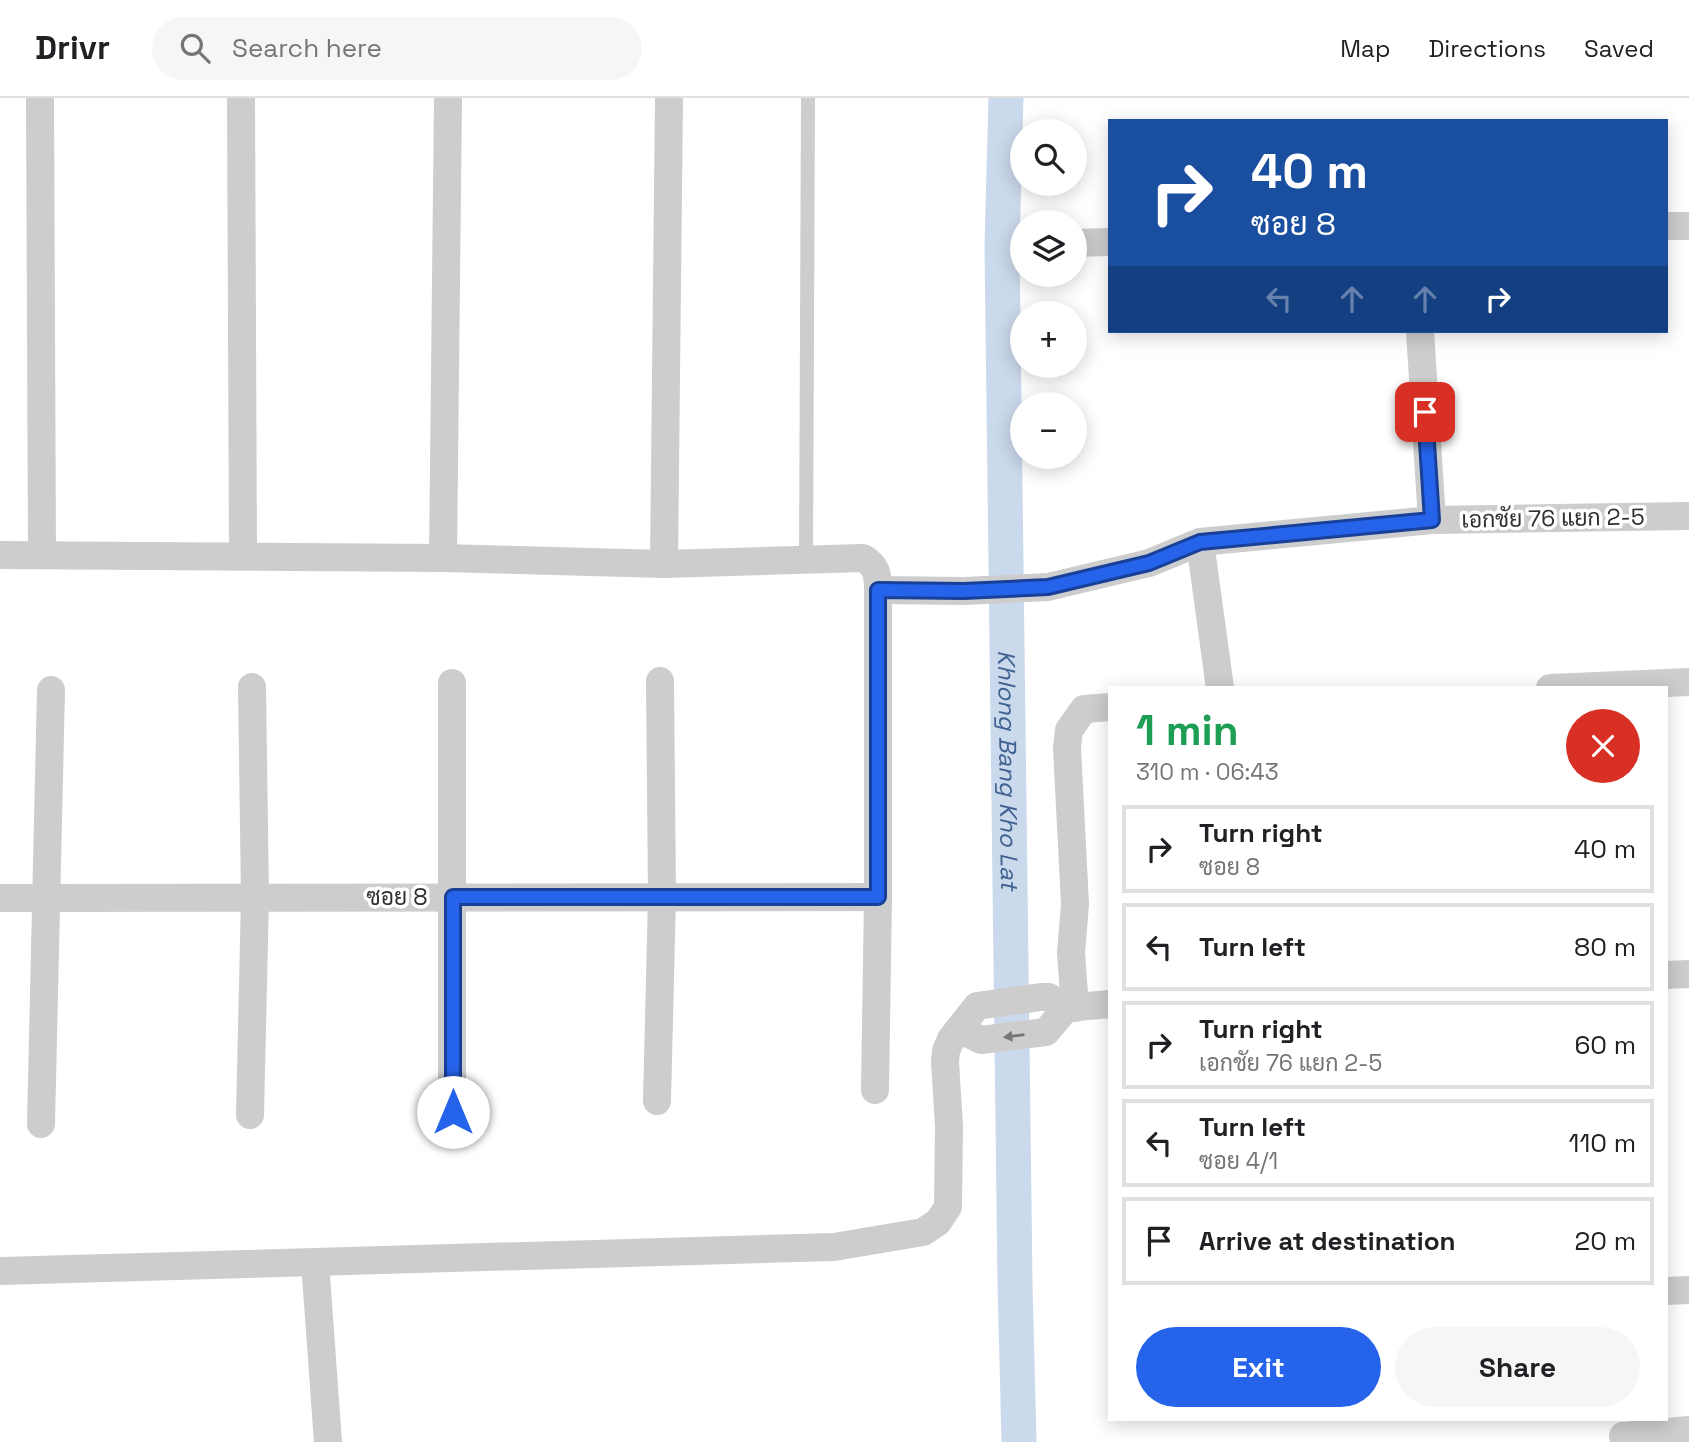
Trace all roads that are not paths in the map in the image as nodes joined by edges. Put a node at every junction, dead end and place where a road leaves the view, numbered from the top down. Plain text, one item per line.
1 (40, 98) edge
2 (241, 98) edge
3 (448, 98) edge
4 (669, 98) edge
5 (808, 98) edge
6 (1668, 226) edge
7 (1689, 226) edge
8 (1108, 242) edge
9 (1087, 243) edge
10 (1420, 333) edge
11 (1689, 516) edge
12 (1432, 520) junction
13 (1200, 542) junction
14 (0, 555) edge
15 (42, 555) junction
16 (243, 555) junction
17 (443, 558) junction
18 (806, 560) junction
19 (664, 564) junction
20 (878, 590) junction
21 (660, 681) dead end
22 (1689, 682) edge
23 (452, 683) dead end
24 (1220, 686) edge
25 (1596, 686) edge
26 (252, 687) dead end
27 (51, 690) dead end
28 (1108, 707) edge
29 (662, 896) junction
30 (45, 897) junction
31 (255, 897) junction
32 (453, 897) junction
33 (878, 897) junction
34 (0, 898) edge
35 (1689, 974) edge
36 (1668, 975) edge
37 (1108, 1003) edge
38 (1071, 1008) junction
39 (970, 1034) junction
40 (875, 1090) dead end
41 (657, 1101) dead end
42 (453, 1112) dead end
43 (250, 1115) dead end
44 (41, 1124) dead end
45 (315, 1262) junction
46 (0, 1271) edge
47 (1689, 1290) edge
48 (1668, 1291) edge
49 (1689, 1430) edge
50 (1623, 1432) edge
51 (328, 1442) edge

1 - 15 street
2 - 16 street
3 - 17 street
4 - 19 street
5 - 18 lane
6 - 7 street
8 - 9 street
10 - 12 street
11 - 12 street, เอกชัย 76 แยก 2-5
12 - 13 street, เอกชัย 76 แยก 2-5
13 - 20 street, เอกชัย 76 แยก 2-5
13 - 24 street
14 - 15 street
15 - 16 street
16 - 17 street
17 - 19 street
18 - 19 street
18 - 20 street
20 - 33 street
21 - 29 street
22 - 25 street
23 - 32 street
26 - 31 street
27 - 30 street
28 - 38 street
29 - 32 street, ซอย 8
29 - 33 street, ซอย 8
29 - 41 street
30 - 31 street, ซอย 8
30 - 34 street, ซอย 8
30 - 44 street
31 - 32 street, ซอย 8
31 - 43 street
32 - 42 street
33 - 40 street
35 - 36 street
37 - 38 street
38 -> 39 street
38 - 39 street
39 - 45 street
45 - 46 street
45 - 51 street
47 - 48 street
49 - 50 street

